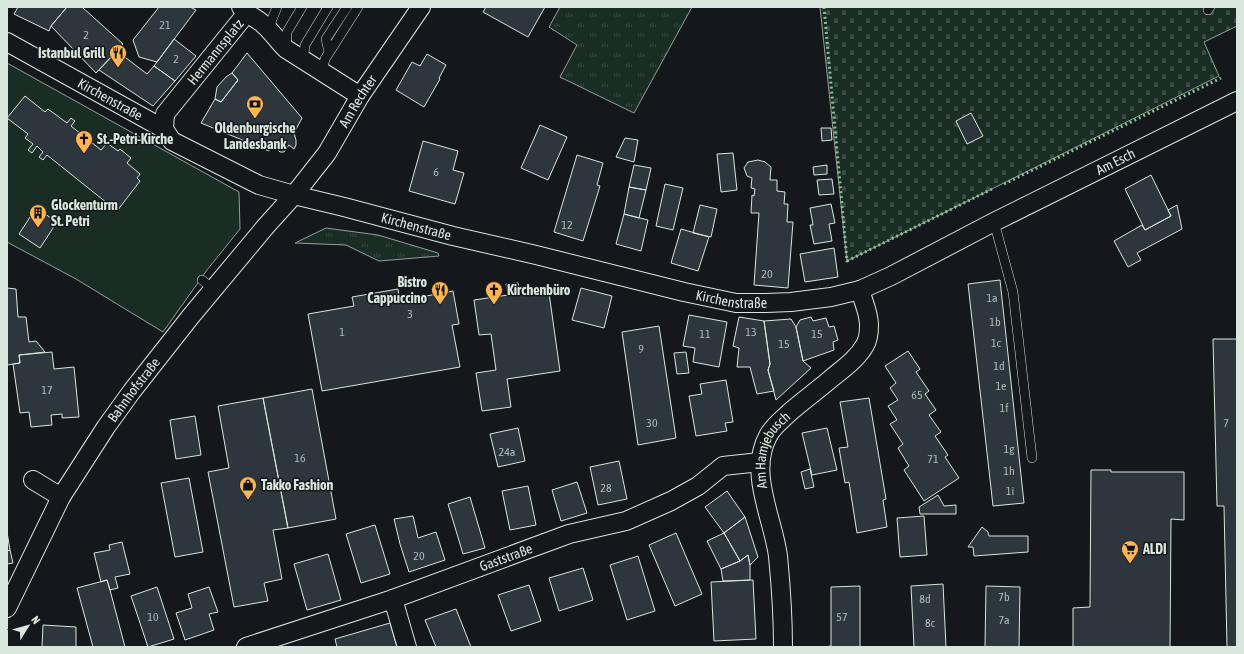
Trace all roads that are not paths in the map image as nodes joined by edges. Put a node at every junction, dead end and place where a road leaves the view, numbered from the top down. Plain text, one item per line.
1 (277, 7) edge
2 (302, 7) edge
3 (328, 7) edge
4 (347, 7) edge
5 (358, 7) edge
6 (421, 7) edge
7 (244, 10) edge
8 (273, 33) junction
9 (7, 42) edge
10 (286, 49) junction
11 (329, 52) junction
12 (303, 61) junction
13 (322, 71) junction
14 (360, 96) junction
15 (1237, 101) edge
16 (164, 129) junction
17 (294, 195) junction
18 (994, 222) junction
19 (860, 290) junction
20 (1032, 458) dead end
21 (760, 462) junction
22 (33, 480) dead end
23 (62, 497) junction
24 (394, 599) junction
25 (7, 608) edge
26 (246, 647) edge
27 (407, 647) edge
28 (783, 647) edge

1 - 8 lane
2 - 10 lane
3 - 12 lane
4 - 11 lane
5 - 11 lane
6 - 14 street, Am Rechter
7 - 8 street, Hermannsplatz
7 - 16 street, Hermannsplatz
8 - 10 street, Hermannsplatz
9 - 16 street, Kirchenstraße
10 - 12 street, Hermannsplatz
11 - 13 lane
12 - 13 street, Hermannsplatz
13 - 14 street, Hermannsplatz
14 - 17 street, Am Rechter
15 - 18 street, Am Esch
16 - 17 street, Kirchenstraße
17 - 19 street, Kirchenstraße
17 - 23 street, Bahnhofstraße
18 - 19 street, Am Esch
18 - 20 lane
19 - 21 street, Am Hamjebusch
21 - 24 street, Gaststraße
21 - 28 street, Am Hamjebusch
22 - 23 street
23 - 25 street, Bahnhofstraße
24 - 26 street, Gaststraße
24 - 27 street

